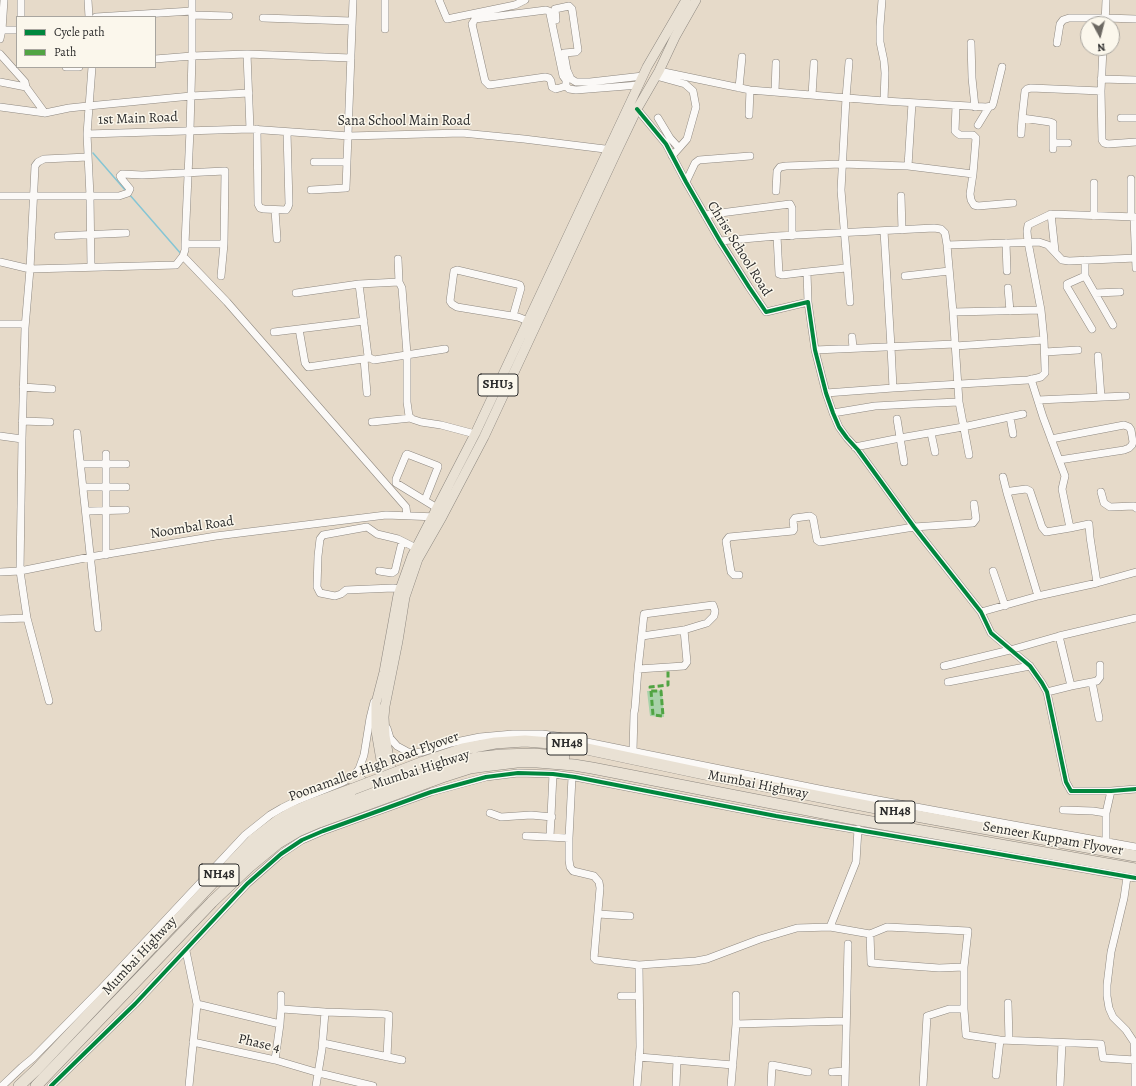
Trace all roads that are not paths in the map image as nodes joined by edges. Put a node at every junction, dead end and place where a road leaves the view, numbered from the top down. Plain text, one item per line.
1 (4, 0) edge
2 (21, 0) edge
3 (88, 0) edge
4 (192, 0) edge
5 (353, 0) edge
6 (385, 0) edge
7 (439, 0) edge
8 (525, 0) edge
9 (686, 0) edge
10 (696, 0) edge
11 (882, 0) edge
12 (1106, 0) edge
13 (192, 13) junction
14 (21, 16) edge
15 (89, 16) edge
16 (120, 16) edge
17 (229, 16) dead end
18 (1105, 16) edge
19 (263, 18) dead end
20 (1080, 19) edge
21 (1136, 19) edge
22 (1120, 20) edge
23 (351, 21) junction
24 (386, 29) dead end
25 (1, 30) edge
26 (16, 30) edge
27 (0, 39) edge
28 (972, 42) dead end
29 (1057, 43) dead end
30 (564, 53) junction
31 (0, 54) edge
32 (247, 54) junction
33 (192, 56) junction
34 (1103, 56) edge
35 (742, 57) dead end
36 (351, 58) junction
37 (156, 59) edge
38 (850, 62) dead end
39 (776, 63) dead end
40 (814, 63) dead end
41 (1002, 67) dead end
42 (92, 68) edge
43 (657, 74) junction
44 (563, 76) junction
45 (643, 76) junction
46 (1101, 79) junction
47 (1136, 80) edge
48 (551, 81) junction
49 (0, 82) edge
50 (638, 85) junction
51 (566, 86) junction
52 (26, 87) junction
53 (739, 88) junction
54 (750, 90) junction
55 (1101, 91) junction
56 (775, 92) junction
57 (249, 93) junction
58 (812, 95) junction
59 (191, 96) junction
60 (846, 98) junction
61 (884, 101) junction
62 (912, 103) junction
63 (88, 106) junction
64 (956, 106) junction
65 (0, 107) edge
66 (975, 107) junction
67 (989, 107) junction
68 (637, 109) junction
69 (45, 113) junction
70 (749, 115) dead end
71 (658, 118) dead end
72 (1022, 118) junction
73 (1121, 118) dead end
74 (1136, 118) edge
75 (978, 124) dead end
76 (253, 129) junction
77 (190, 130) junction
78 (287, 132) junction
79 (87, 134) junction
80 (1022, 134) dead end
81 (349, 136) junction
82 (1136, 142) edge
83 (1068, 143) dead end
84 (679, 148) junction
85 (613, 150) junction
86 (672, 156) junction
87 (750, 156) dead end
88 (88, 157) junction
89 (314, 162) dead end
90 (347, 162) junction
91 (841, 164) junction
92 (908, 166) junction
93 (188, 173) junction
94 (973, 174) junction
95 (1131, 179) dead end
96 (686, 182) junction
97 (1094, 183) dead end
98 (311, 190) dead end
99 (776, 191) dead end
100 (0, 196) edge
101 (33, 196) junction
102 (90, 196) junction
103 (901, 196) dead end
104 (1013, 203) dead end
105 (276, 210) junction
106 (1051, 214) junction
107 (705, 215) junction
108 (1094, 216) junction
109 (1134, 216) edge
110 (902, 230) junction
111 (884, 231) junction
112 (126, 233) dead end
113 (844, 233) junction
114 (90, 235) junction
115 (58, 236) dead end
116 (777, 236) junction
117 (792, 236) junction
118 (277, 239) dead end
119 (720, 241) junction
120 (1028, 242) junction
121 (1006, 243) junction
122 (185, 244) junction
123 (224, 244) junction
124 (947, 245) junction
125 (1055, 251) junction
126 (183, 256) junction
127 (1136, 258) edge
128 (398, 259) dead end
129 (1085, 260) junction
130 (0, 262) edge
131 (91, 266) junction
132 (846, 268) junction
133 (1136, 268) edge
134 (30, 269) junction
135 (949, 271) junction
136 (1007, 271) dead end
137 (807, 272) junction
138 (221, 276) dead end
139 (905, 276) dead end
140 (1085, 276) junction
141 (399, 282) junction
142 (359, 284) junction
143 (1008, 288) dead end
144 (1120, 292) dead end
145 (296, 293) dead end
146 (1096, 293) junction
147 (808, 302) junction
148 (850, 302) dead end
149 (1041, 310) junction
150 (1010, 311) junction
151 (953, 312) junction
152 (513, 316) junction
153 (364, 321) junction
154 (528, 321) junction
155 (0, 324) edge
156 (26, 324) junction
157 (1113, 325) dead end
158 (299, 329) junction
159 (1092, 329) dead end
160 (274, 332) dead end
161 (852, 338) dead end
162 (1044, 340) junction
163 (955, 345) junction
164 (891, 347) junction
165 (853, 348) junction
166 (445, 349) dead end
167 (815, 350) junction
168 (1078, 350) dead end
169 (1045, 352) junction
170 (407, 354) junction
171 (1098, 356) dead end
172 (367, 359) junction
173 (1031, 380) junction
174 (958, 384) junction
175 (23, 387) junction
176 (52, 388) dead end
177 (893, 388) junction
178 (367, 393) dead end
179 (826, 393) junction
180 (1126, 396) dead end
181 (1101, 397) junction
182 (1038, 400) junction
183 (959, 402) junction
184 (833, 413) junction
185 (1023, 414) dead end
186 (1010, 417) junction
187 (411, 418) junction
188 (897, 419) dead end
189 (22, 422) junction
190 (50, 422) dead end
191 (372, 422) dead end
192 (963, 427) junction
193 (77, 433) dead end
194 (931, 433) junction
195 (475, 434) junction
196 (1013, 434) dead end
197 (0, 436) edge
198 (22, 438) junction
199 (900, 438) junction
200 (1051, 438) junction
201 (855, 447) junction
202 (935, 452) dead end
203 (106, 454) dead end
204 (969, 455) dead end
205 (1059, 460) junction
206 (904, 462) dead end
207 (84, 464) dead end
208 (106, 464) junction
209 (126, 464) dead end
210 (1003, 477) dead end
211 (86, 487) dead end
212 (106, 487) junction
213 (126, 487) dead end
214 (1101, 492) dead end
215 (1007, 493) junction
216 (424, 500) junction
217 (974, 504) dead end
218 (437, 508) junction
219 (1136, 508) edge
220 (106, 510) junction
221 (126, 510) dead end
222 (89, 511) dead end
223 (407, 516) junction
224 (433, 516) junction
225 (442, 517) junction
226 (914, 527) junction
227 (1070, 528) junction
228 (402, 542) junction
229 (416, 548) junction
230 (106, 555) junction
231 (90, 557) junction
232 (20, 571) junction
233 (379, 571) dead end
234 (994, 571) dead end
235 (0, 572) edge
236 (1136, 572) edge
237 (739, 575) dead end
238 (1097, 583) junction
239 (400, 589) junction
240 (1038, 596) junction
241 (1005, 606) junction
242 (981, 612) junction
243 (27, 618) junction
244 (1136, 618) edge
245 (0, 619) edge
246 (98, 628) dead end
247 (684, 630) junction
248 (642, 636) junction
249 (1059, 636) junction
250 (1010, 650) junction
251 (1100, 665) dead end
252 (944, 666) dead end
253 (1030, 666) junction
254 (638, 669) junction
255 (948, 682) dead end
256 (1092, 682) junction
257 (1071, 686) junction
258 (379, 690) junction
259 (1047, 692) junction
260 (49, 701) dead end
261 (384, 712) junction
262 (1099, 718) dead end
263 (634, 751) junction
264 (553, 774) junction
265 (572, 777) junction
266 (644, 778) junction
267 (390, 785) junction
268 (354, 788) junction
269 (1136, 789) edge
270 (806, 790) junction
271 (1110, 791) junction
272 (1063, 810) dead end
273 (490, 813) dead end
274 (1106, 813) junction
275 (552, 817) junction
276 (858, 829) junction
277 (986, 829) joint
278 (526, 836) dead end
279 (550, 837) junction
280 (569, 838) junction
281 (1106, 842) junction
282 (965, 843) junction
283 (1136, 847) edge
284 (1136, 856) edge
285 (1136, 869) edge
286 (1127, 877) junction
287 (1136, 878) edge
288 (598, 914) junction
289 (630, 916) dead end
290 (188, 927) junction
291 (830, 927) junction
292 (870, 934) junction
293 (848, 944) dead end
294 (186, 951) junction
295 (639, 966) junction
296 (964, 967) junction
297 (281, 995) dead end
298 (736, 995) dead end
299 (621, 996) dead end
300 (640, 996) junction
301 (1008, 1003) dead end
302 (197, 1004) junction
303 (281, 1009) junction
304 (964, 1009) junction
305 (325, 1012) junction
306 (846, 1021) junction
307 (280, 1024) junction
308 (736, 1024) junction
309 (1000, 1040) junction
310 (1009, 1040) junction
311 (193, 1042) junction
312 (323, 1043) junction
313 (1062, 1043) junction
314 (387, 1056) junction
315 (639, 1057) junction
316 (33, 1058) junction
317 (275, 1060) junction
318 (402, 1060) dead end
319 (677, 1060) junction
320 (1135, 1060) edge
321 (733, 1065) junction
322 (845, 1071) junction
323 (808, 1072) dead end
324 (832, 1072) dead end
325 (319, 1073) junction
326 (32, 1074) junction
327 (996, 1076) dead end
328 (191, 1085) edge
329 (2, 1086) edge
330 (19, 1086) edge
331 (36, 1086) edge
332 (51, 1086) edge
333 (316, 1086) edge
334 (373, 1086) edge
335 (638, 1086) edge
336 (676, 1086) edge
337 (731, 1086) edge
338 (771, 1086) edge
339 (845, 1086) edge
340 (923, 1086) edge
341 (1060, 1086) edge
342 (1135, 1086) edge

1 - 25 street
2 - 14 street
3 - 15 street
4 - 13 street
5 - 23 street
6 - 24 street
7 - 8 street
9 - 45 main road, SHU3
10 - 43 main road, SHU3
11 - 61 street
12 - 18 street
13 - 16 street
13 - 17 street
13 - 33 street
19 - 23 street
20 - 29 street
21 - 22 street
23 - 36 street
25 - 26 street
25 - 27 street
28 - 66 street
30 - 30 street
30 - 45 street
31 - 52 street
32 - 33 street
32 - 36 street
32 - 57 street
33 - 37 street
33 - 59 street
34 - 46 street
35 - 53 street
36 - 81 street
38 - 60 street
39 - 56 street
40 - 58 street
41 - 67 street
42 - 63 street
43 - 53 street
43 - 68 main road, SHU3
43 - 84 street
44 - 48 street
44 - 48 street
44 - 51 street
45 - 50 main road, SHU3
46 - 47 street
46 - 55 street
48 - 51 street
49 - 52 street
50 - 51 street
50 - 85 main road, SHU3
52 - 69 street
53 - 54 street
54 - 56 street
54 - 70 street
55 - 72 street
55 - 82 street
56 - 58 street
57 - 59 street
57 - 76 street
58 - 60 street
59 - 63 street
59 - 77 street
60 - 61 street
60 - 91 street
61 - 62 street
62 - 64 street
62 - 92 street
63 - 69 street
63 - 79 street
64 - 66 street
64 - 94 street
65 - 69 street
66 - 67 street
67 - 75 street
68 - 85 main road, SHU3
68 - 86 street, Christ School Road
71 - 84 street
72 - 80 street
72 - 83 street
73 - 74 street
76 - 77 street, Sana School Main Road
76 - 78 street, Sana School Main Road
76 - 105 street
77 - 79 street, 1st Main Road
77 - 93 street
78 - 81 street, Sana School Main Road
78 - 105 street
79 - 88 street
81 - 85 street, Sana School Main Road
81 - 90 street
84 - 86 street
85 - 154 main road, SHU3
85 - 225 main road, SHU3
86 - 96 street, Christ School Road
87 - 96 street
88 - 101 street
88 - 102 street
89 - 90 street
90 - 98 street
91 - 92 street
91 - 99 street
91 - 113 street
92 - 94 street
93 - 102 street
93 - 122 street
93 - 123 street
94 - 104 street
95 - 109 street
96 - 107 street, Christ School Road
97 - 108 street
100 - 101 street
101 - 102 street
101 - 134 street
102 - 114 street
103 - 110 street
105 - 118 street
106 - 108 street
106 - 120 street
106 - 125 street
107 - 117 street
107 - 119 street, Christ School Road
108 - 109 street
109 - 127 street
110 - 111 street
110 - 124 street
111 - 113 street
111 - 164 street
112 - 114 street
113 - 117 street
113 - 132 street
114 - 115 street
114 - 131 street
116 - 117 street
116 - 119 street
116 - 137 street
119 - 147 street, Christ School Road
120 - 121 street
120 - 125 street
120 - 149 street
121 - 124 street
121 - 136 street
122 - 123 street
122 - 126 street
123 - 138 street
124 - 135 street
125 - 129 street
126 - 131 street
126 - 223 street
127 - 129 street
127 - 133 street
128 - 141 street
129 - 140 street
130 - 134 street
131 - 134 street
132 - 137 street
132 - 148 street
134 - 156 street
135 - 139 street
135 - 151 street
137 - 147 street
140 - 146 street
140 - 159 street
141 - 142 street
141 - 170 street
142 - 145 street
142 - 153 street
143 - 150 street
144 - 146 street
146 - 157 street
147 - 167 street
149 - 150 street
149 - 162 street
150 - 151 street
151 - 163 street
152 - 152 street
152 - 154 street
153 - 158 street
153 - 172 street
154 - 195 main road, SHU3
155 - 156 street
156 - 175 street
158 - 160 street
158 - 172 street
161 - 165 street
162 - 163 street
162 - 169 street
163 - 164 street
163 - 174 street
164 - 165 street
164 - 177 street
165 - 167 street
166 - 170 street
167 - 179 street
168 - 169 street
169 - 173 street
170 - 172 street
170 - 187 street
171 - 181 street
172 - 178 street
173 - 174 street
173 - 182 street
174 - 177 street
174 - 183 street
175 - 176 street
175 - 189 street
177 - 179 street
179 - 184 street
180 - 181 street
181 - 182 street
182 - 200 street
183 - 184 street
183 - 192 street
184 - 201 street
185 - 186 street
186 - 192 street
186 - 196 street
187 - 191 street
187 - 195 street
188 - 199 street
189 - 190 street
189 - 198 street
192 - 194 street
192 - 204 street
193 - 231 street
194 - 199 street
194 - 202 street
195 - 218 main road, SHU3
197 - 198 street
198 - 232 street
199 - 201 street
199 - 206 street
200 - 205 street
200 - 205 street
201 - 226 street
203 - 208 street
205 - 227 street
207 - 208 street
208 - 209 street
208 - 212 street
210 - 215 street
211 - 212 street
212 - 213 street
212 - 220 street
214 - 219 street
215 - 227 street
215 - 240 street
216 - 216 street
216 - 218 street
217 - 226 street
218 - 224 main road, SHU3
220 - 221 street
220 - 222 street
220 - 230 street
223 - 224 street, Noombal Road
223 - 230 street, Noombal Road
224 - 225 street, Noombal Road
224 - 229 main road, SHU3
225 - 261 main road, SHU3
226 - 237 street
226 - 242 street
227 - 238 street
228 - 229 street
228 - 233 street
228 - 239 street
229 - 239 main road, SHU3
230 - 231 street, Noombal Road
231 - 232 street, Noombal Road
231 - 246 street
232 - 235 street, Noombal Road
232 - 243 street
234 - 241 street
236 - 238 street
238 - 240 street
239 - 258 main road, SHU3
240 - 241 street
241 - 242 street
242 - 250 street
243 - 245 street
243 - 260 street
244 - 249 street
247 - 248 street
247 - 248 street
247 - 254 street
248 - 254 street
249 - 250 street
249 - 257 street
250 - 252 street
250 - 253 street
251 - 256 street
253 - 255 street
253 - 259 street
254 - 263 street
256 - 257 street
256 - 262 street
257 - 259 street
258 - 267 main road, SHU3
258 - 268 street
259 - 271 street
261 - 263 street
261 - 267 main road, SHU3
263 - 270 street
264 - 265 street
264 - 275 street
264 - 294 street
265 - 276 street
265 - 280 street
266 - 267 highway
266 - 282 highway, Mumbai Highway / NH48
266 - 290 highway, Mumbai Highway / NH48
267 - 268 highway
268 - 270 highway, Poonamallee High Road Flyover / NH48, bridge
268 - 290 highway
268 - 316 street
268 - 326 highway, Poonamallee High Road Flyover / NH48
269 - 271 street
270 - 277 highway, Mumbai Highway / NH48
270 - 281 street
271 - 274 street
272 - 274 street
273 - 275 street
274 - 281 street
275 - 279 street
276 - 282 street
276 - 291 street
277 - 284 highway, Senneer Kuppam Flyover / NH48
278 - 279 street
279 - 280 street
280 - 288 street
281 - 283 street
282 - 285 highway, Senneer Kuppam Flyover / NH48
282 - 286 street
286 - 287 street
286 - 320 street
288 - 289 street
288 - 295 street
290 - 331 highway, Mumbai Highway / NH48
291 - 292 street
291 - 295 street
292 - 296 street
292 - 296 street
293 - 306 street
294 - 302 street
294 - 332 street
295 - 300 street
296 - 304 street
297 - 303 street
298 - 308 street
299 - 300 street
300 - 315 street
301 - 310 street
302 - 307 street
302 - 311 street
303 - 305 street
303 - 307 street
304 - 309 street
304 - 340 street
305 - 312 street
305 - 314 street
306 - 308 street
306 - 322 street
307 - 317 street
308 - 321 street
309 - 310 street
309 - 327 street
310 - 313 street
311 - 317 street, Phase 4
311 - 328 street
312 - 314 street
312 - 325 street
313 - 320 street
313 - 341 street
314 - 318 street
315 - 319 street
315 - 335 street
316 - 326 highway
316 - 329 street
317 - 325 street, Phase 4
319 - 321 street
319 - 336 street
320 - 342 street
321 - 337 street
322 - 324 street
322 - 339 street
323 - 338 street
325 - 333 street
325 - 334 street, Phase 4
326 - 330 highway, NH48

